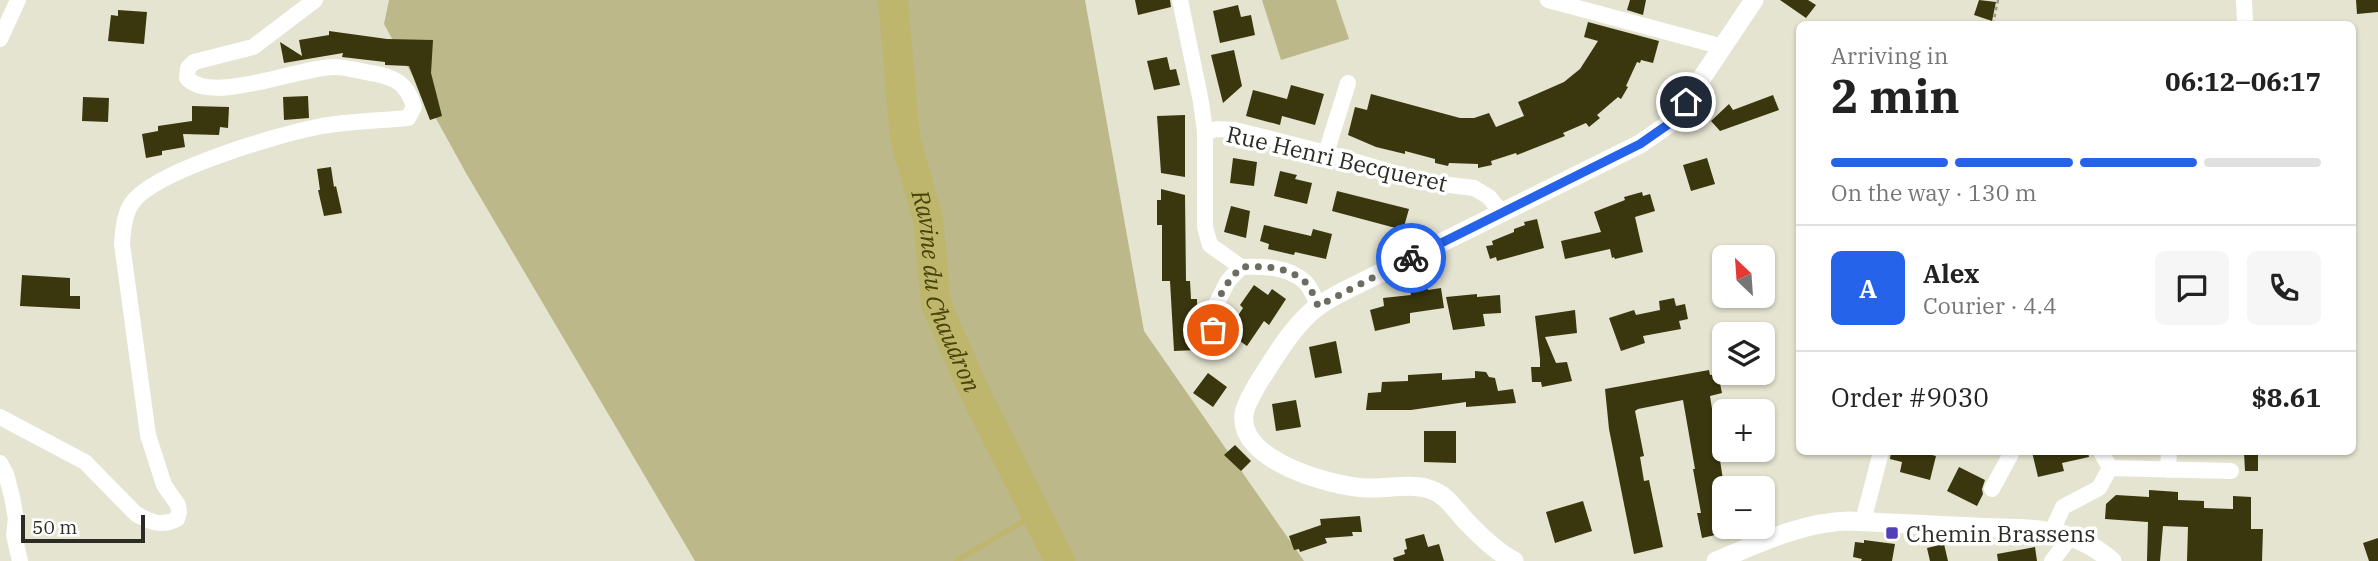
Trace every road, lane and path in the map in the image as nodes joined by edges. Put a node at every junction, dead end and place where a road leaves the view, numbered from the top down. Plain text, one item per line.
1 (18, 0) edge
2 (316, 0) edge
3 (1180, 0) edge
4 (1548, 0) edge
5 (1754, 0) edge
6 (1997, 0) edge
7 (2244, 0) edge
8 (1994, 21) edge
9 (2245, 21) edge
10 (0, 39) edge
11 (1723, 47) junction
12 (1348, 83) dead end
13 (1205, 132) junction
14 (1326, 153) junction
15 (1501, 212) junction
16 (1241, 267) junction
17 (1318, 306) junction
18 (1212, 350) dead end
19 (0, 417) edge
20 (1880, 455) edge
21 (2010, 455) edge
22 (2103, 455) edge
23 (2169, 455) edge
24 (0, 463) edge
25 (2110, 468) junction
26 (2168, 470) junction
27 (2231, 471) dead end
28 (1992, 489) dead end
29 (1863, 521) junction
30 (2060, 534) junction
31 (20, 561) edge
32 (1514, 561) edge
33 (1716, 561) edge
34 (2052, 561) edge
35 (2112, 561) edge

1 - 10 street
2 - 19 street
3 - 13 street
4 - 11 street
5 - 11 street
6 - 8 path
7 - 9 street
11 - 15 street
12 - 14 street
13 - 14 street, Rue Henri Becqueret
13 - 16 street
14 - 15 street, Rue Henri Becqueret
15 - 17 street
16 - 17 street
16 - 18 street
17 - 32 street
20 - 29 street
21 - 28 street
22 - 25 street
23 - 26 street
24 - 31 street
25 - 26 street
25 - 30 street
26 - 27 street
29 - 30 street
29 - 33 street
30 - 34 street
30 - 35 street

